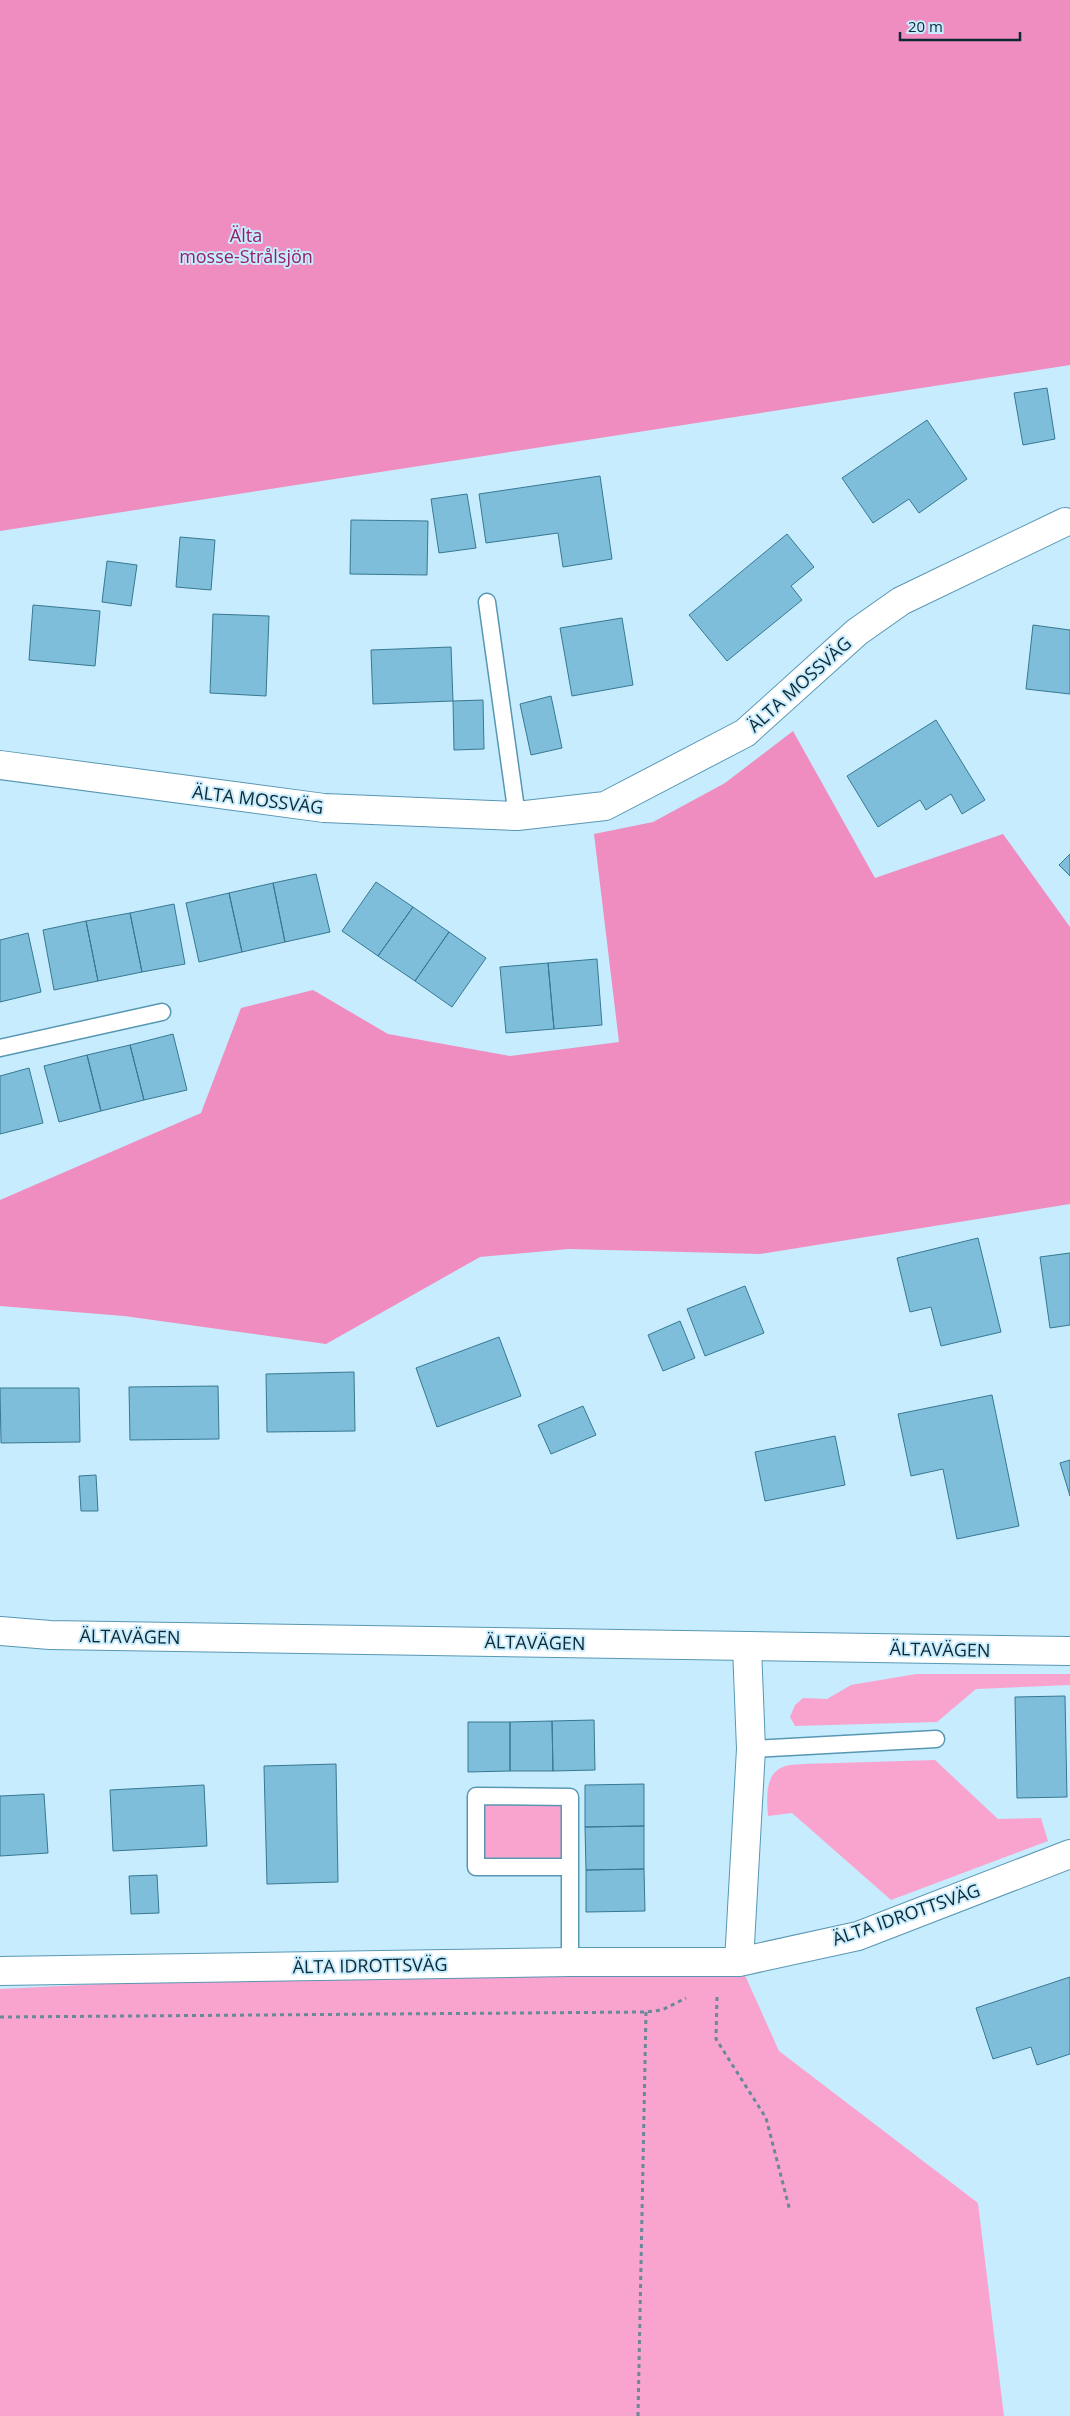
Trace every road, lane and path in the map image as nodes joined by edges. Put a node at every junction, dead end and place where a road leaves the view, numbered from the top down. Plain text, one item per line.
1 (1068, 525) edge
2 (487, 602) dead end
3 (0, 765) edge
4 (516, 816) junction
5 (162, 1012) dead end
6 (0, 1048) edge
7 (0, 1631) edge
8 (747, 1647) junction
9 (1070, 1651) edge
10 (936, 1739) dead end
11 (752, 1749) junction
12 (1070, 1854) edge
13 (570, 1867) junction
14 (570, 1962) junction
15 (739, 1962) junction
16 (0, 1970) edge
17 (688, 1998) dead end
18 (646, 2012) junction
19 (0, 2016) edge
20 (790, 2211) dead end
21 (638, 2416) edge

1 - 4 street, ÄLTA MOSSVÄG
2 - 4 lane
3 - 4 street, ÄLTA MOSSVÄG
5 - 6 lane
7 - 8 street, ÄLTAVÄGEN
8 - 9 street, ÄLTAVÄGEN
8 - 11 street
10 - 11 lane
11 - 15 street
12 - 15 street, ÄLTA IDROTTSVÄG
13 - 13 lane
13 - 14 lane
14 - 15 street, ÄLTA IDROTTSVÄG
14 - 16 street, ÄLTA IDROTTSVÄG
15 - 20 path
17 - 18 path
18 - 19 path
18 - 21 path

